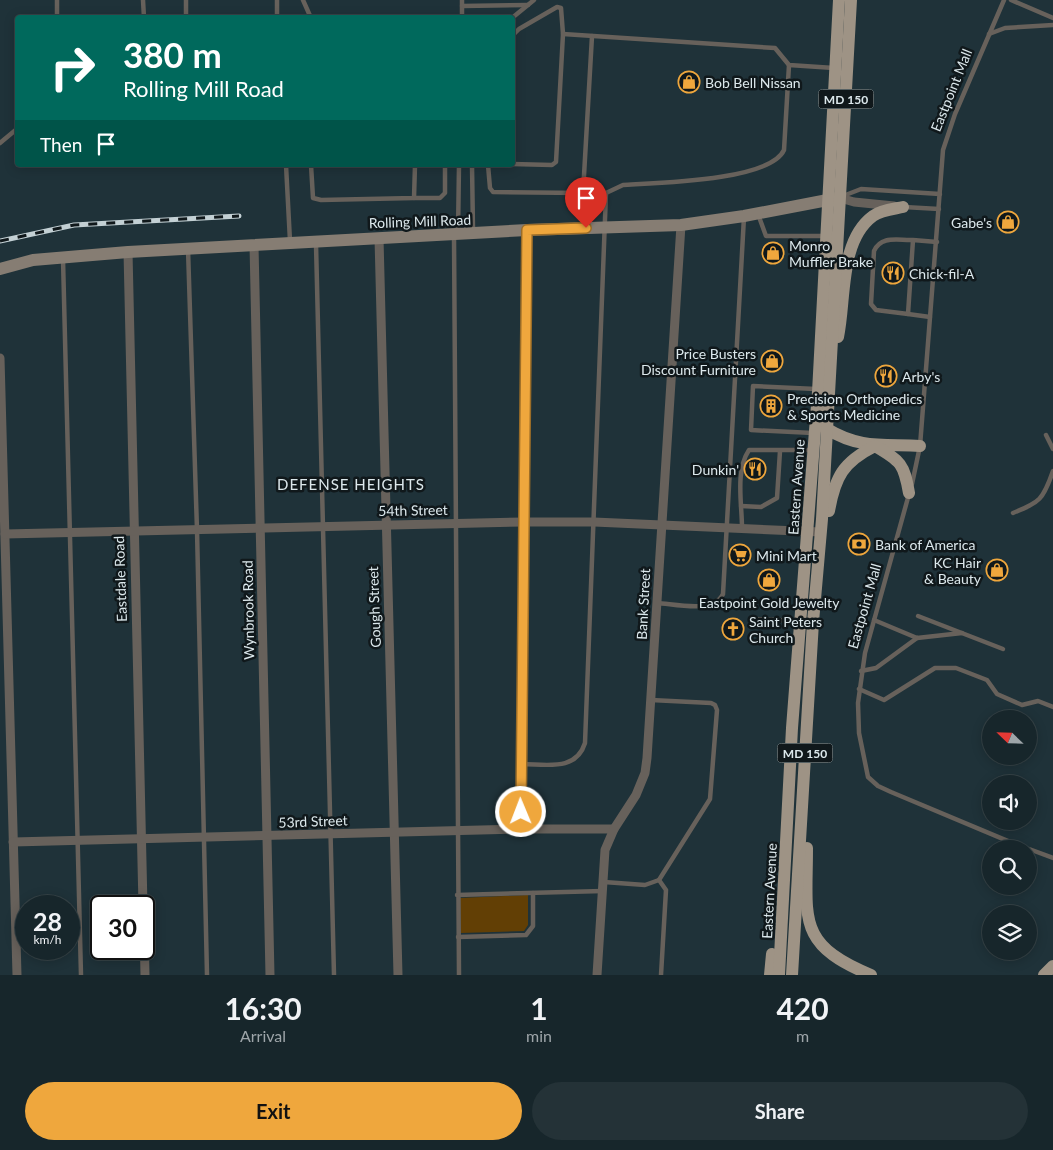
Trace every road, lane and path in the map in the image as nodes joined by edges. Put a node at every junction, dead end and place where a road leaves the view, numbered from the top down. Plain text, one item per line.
1 (57, 0) edge
2 (144, 0) edge
3 (186, 0) edge
4 (277, 0) edge
5 (303, 0) edge
6 (534, 0) edge
7 (839, 0) edge
8 (851, 0) edge
9 (1004, 0) edge
10 (1011, 0) edge
11 (462, 3) edge
12 (528, 5) junction
13 (57, 15) edge
14 (144, 15) edge
15 (186, 15) edge
16 (277, 15) edge
17 (310, 15) edge
18 (515, 16) edge
19 (1053, 18) edge
20 (1053, 25) edge
21 (515, 33) edge
22 (563, 34) junction
23 (989, 34) junction
24 (592, 36) junction
25 (789, 65) junction
26 (836, 68) junction
27 (15, 130) edge
28 (0, 143) edge
29 (515, 164) edge
30 (286, 167) edge
31 (311, 167) edge
32 (415, 167) edge
33 (445, 167) edge
34 (459, 167) edge
35 (472, 167) edge
36 (488, 167) edge
37 (606, 193) junction
38 (583, 194) junction
39 (940, 194) junction
40 (414, 198) junction
41 (834, 198) junction
42 (903, 207) junction
43 (939, 209) junction
44 (758, 213) junction
45 (744, 216) junction
46 (681, 225) junction
47 (605, 228) junction
48 (527, 230) junction
49 (473, 234) junction
50 (456, 235) junction
51 (826, 236) junction
52 (379, 238) junction
53 (913, 240) junction
54 (316, 241) junction
55 (936, 242) junction
56 (290, 243) junction
57 (254, 245) junction
58 (188, 248) junction
59 (128, 252) junction
60 (63, 259) junction
61 (0, 269) edge
62 (908, 314) junction
63 (930, 317) junction
64 (0, 358) edge
65 (830, 377) junction
66 (818, 391) junction
67 (821, 431) junction
68 (1046, 435) dead end
69 (875, 446) junction
70 (920, 446) junction
71 (1053, 449) edge
72 (814, 450) junction
73 (780, 451) junction
74 (1053, 471) edge
75 (910, 493) junction
76 (741, 503) junction
77 (1012, 513) dead end
78 (524, 522) junction
79 (594, 522) junction
80 (454, 523) junction
81 (386, 524) junction
82 (660, 525) junction
83 (323, 527) junction
84 (727, 528) junction
85 (742, 528) junction
86 (260, 529) junction
87 (197, 530) junction
88 (133, 531) junction
89 (808, 531) junction
90 (70, 532) junction
91 (821, 532) junction
92 (4, 534) junction
93 (656, 603) junction
94 (918, 616) dead end
95 (755, 619) dead end
96 (874, 620) junction
97 (807, 621) junction
98 (962, 633) junction
99 (917, 638) junction
100 (1003, 648) dead end
101 (862, 671) junction
102 (859, 689) junction
103 (651, 700) junction
104 (1053, 707) edge
105 (521, 764) junction
106 (801, 820) junction
107 (522, 829) junction
108 (614, 829) junction
109 (456, 831) junction
110 (394, 832) junction
111 (330, 834) junction
112 (267, 836) junction
113 (204, 838) junction
114 (142, 839) junction
115 (78, 840) junction
116 (1006, 840) edge
117 (13, 842) junction
118 (1037, 852) edge
119 (1053, 858) edge
120 (659, 880) junction
121 (604, 882) junction
122 (603, 892) junction
123 (533, 893) junction
124 (143, 895) edge
125 (457, 895) junction
126 (782, 934) junction
127 (458, 937) junction
128 (145, 960) edge
129 (1053, 966) edge
130 (17, 975) edge
131 (81, 975) edge
132 (145, 975) edge
133 (207, 975) edge
134 (270, 975) edge
135 (334, 975) edge
136 (398, 975) edge
137 (459, 975) edge
138 (597, 975) edge
139 (661, 975) edge
140 (770, 975) edge
141 (779, 975) edge
142 (792, 975) edge
143 (871, 975) edge
144 (1044, 975) edge

1 - 13 lane
2 - 14 lane
3 - 15 lane
4 - 16 lane
5 - 17 lane
6 - 12 lane
7 - 26 main road, Eastern Avenue / MD 150
8 - 41 main road, Eastern Avenue / MD 150
9 - 23 lane, Eastpoint Mall
10 - 19 lane
11 - 12 lane
12 - 18 lane
20 - 23 lane
21 - 22 lane
22 - 24 lane
22 - 29 lane
23 - 39 lane, Eastpoint Mall
24 - 25 lane
24 - 38 lane
25 - 26 lane
25 - 37 lane
26 - 41 main road, Eastern Avenue / MD 150
27 - 28 lane
30 - 56 lane
31 - 40 lane
32 - 40 lane
33 - 40 lane
34 - 50 lane
35 - 49 lane
36 - 38 lane
37 - 38 lane
37 - 47 lane
39 - 41 lane
39 - 43 lane, Eastpoint Mall
41 - 42 street
41 - 44 street, Rolling Mill Road
41 - 51 main road, Eastern Avenue / MD 150
41 - 65 main road, Eastern Avenue / MD 150
42 - 43 lane
42 - 65 main road
43 - 55 lane, Eastpoint Mall
44 - 45 street, Rolling Mill Road
44 - 51 lane
45 - 46 street, Rolling Mill Road
45 - 84 lane
46 - 47 street, Rolling Mill Road
46 - 82 street, Bank Street
47 - 48 street, Rolling Mill Road
47 - 79 lane
48 - 49 street, Rolling Mill Road
48 - 78 street
49 - 50 street, Rolling Mill Road
50 - 52 street, Rolling Mill Road
50 - 80 lane
51 - 66 main road, Eastern Avenue / MD 150
52 - 54 street, Rolling Mill Road
52 - 81 street, Gough Street
53 - 55 lane
53 - 62 lane
53 - 62 lane
54 - 56 street, Rolling Mill Road
54 - 83 lane
55 - 63 lane, Eastpoint Mall
56 - 57 street, Rolling Mill Road
57 - 58 street, Rolling Mill Road
57 - 86 street, Wynbrook Road
58 - 59 street, Rolling Mill Road
58 - 87 lane
59 - 60 street, Rolling Mill Road
59 - 88 street, Eastdale Road
60 - 61 street, Rolling Mill Road
60 - 90 lane
62 - 63 lane
63 - 70 lane, Eastpoint Mall
64 - 92 street
65 - 67 main road, Eastern Avenue / MD 150
66 - 67 main road, Eastern Avenue
66 - 67 lane
67 - 69 main road
67 - 72 main road, Eastern Avenue / MD 150
67 - 91 main road, Eastern Avenue / MD 150
68 - 71 lane
69 - 70 main road
69 - 75 main road
69 - 91 main road
70 - 75 lane, Eastpoint Mall
72 - 73 lane
72 - 89 main road, Eastern Avenue / MD 150
73 - 76 lane
73 - 76 lane
74 - 77 lane
75 - 96 lane, Eastpoint Mall
76 - 85 lane
78 - 79 street, 54th Street
78 - 80 street, 54th Street
78 - 105 street
79 - 82 street, 54th Street
79 - 105 lane
80 - 81 street, 54th Street
80 - 109 lane
81 - 83 street, 54th Street
81 - 110 street, Gough Street
82 - 84 street, 54th Street
82 - 93 street, Bank Street
83 - 86 street, 54th Street
83 - 111 lane
84 - 85 street, 54th Street
84 - 93 lane
85 - 89 street, 54th Street
86 - 87 street, 54th Street
86 - 112 street, Wynbrook Road
87 - 88 street, 54th Street
87 - 113 lane
88 - 90 street, 54th Street
88 - 114 street, Eastdale Road
89 - 91 street, 54th Street
89 - 97 main road, Eastern Avenue / MD 150
90 - 92 street, 54th Street
90 - 115 lane
91 - 97 main road, Eastern Avenue / MD 150
92 - 117 street
93 - 103 street, Bank Street
94 - 98 lane
95 - 97 lane
96 - 99 lane
96 - 101 lane, Eastpoint Mall
97 - 106 main road, Eastern Avenue / MD 150
97 - 126 main road, Eastern Avenue / MD 150
98 - 99 lane
98 - 100 lane
99 - 101 lane
101 - 102 lane, Eastpoint Mall
102 - 104 lane
102 - 116 lane, Eastpoint Mall
103 - 108 street, Bank Street
103 - 120 lane
105 - 107 street
106 - 142 main road, Eastern Avenue / MD 150
106 - 143 main road
107 - 108 street, 53rd Street
107 - 109 street, 53rd Street
108 - 121 street, Bank Street
109 - 110 street, 53rd Street
109 - 125 lane
110 - 111 street, 53rd Street
110 - 136 street, Gough Street
111 - 112 street, 53rd Street
111 - 135 lane
112 - 113 street, 53rd Street
112 - 134 street, Wynbrook Road
113 - 114 street, 53rd Street
113 - 133 lane
114 - 115 street, 53rd Street
114 - 124 street, Eastdale Road
115 - 117 street, 53rd Street
115 - 131 lane
117 - 130 street
118 - 119 lane, Eastpoint Mall
120 - 121 lane
120 - 139 lane
121 - 122 street, Bank Street
122 - 123 lane
122 - 138 street, Bank Street
123 - 125 lane
123 - 127 lane
125 - 127 lane
126 - 140 main road
126 - 141 main road, Eastern Avenue / MD 150
127 - 137 lane
128 - 132 street
129 - 144 main road

